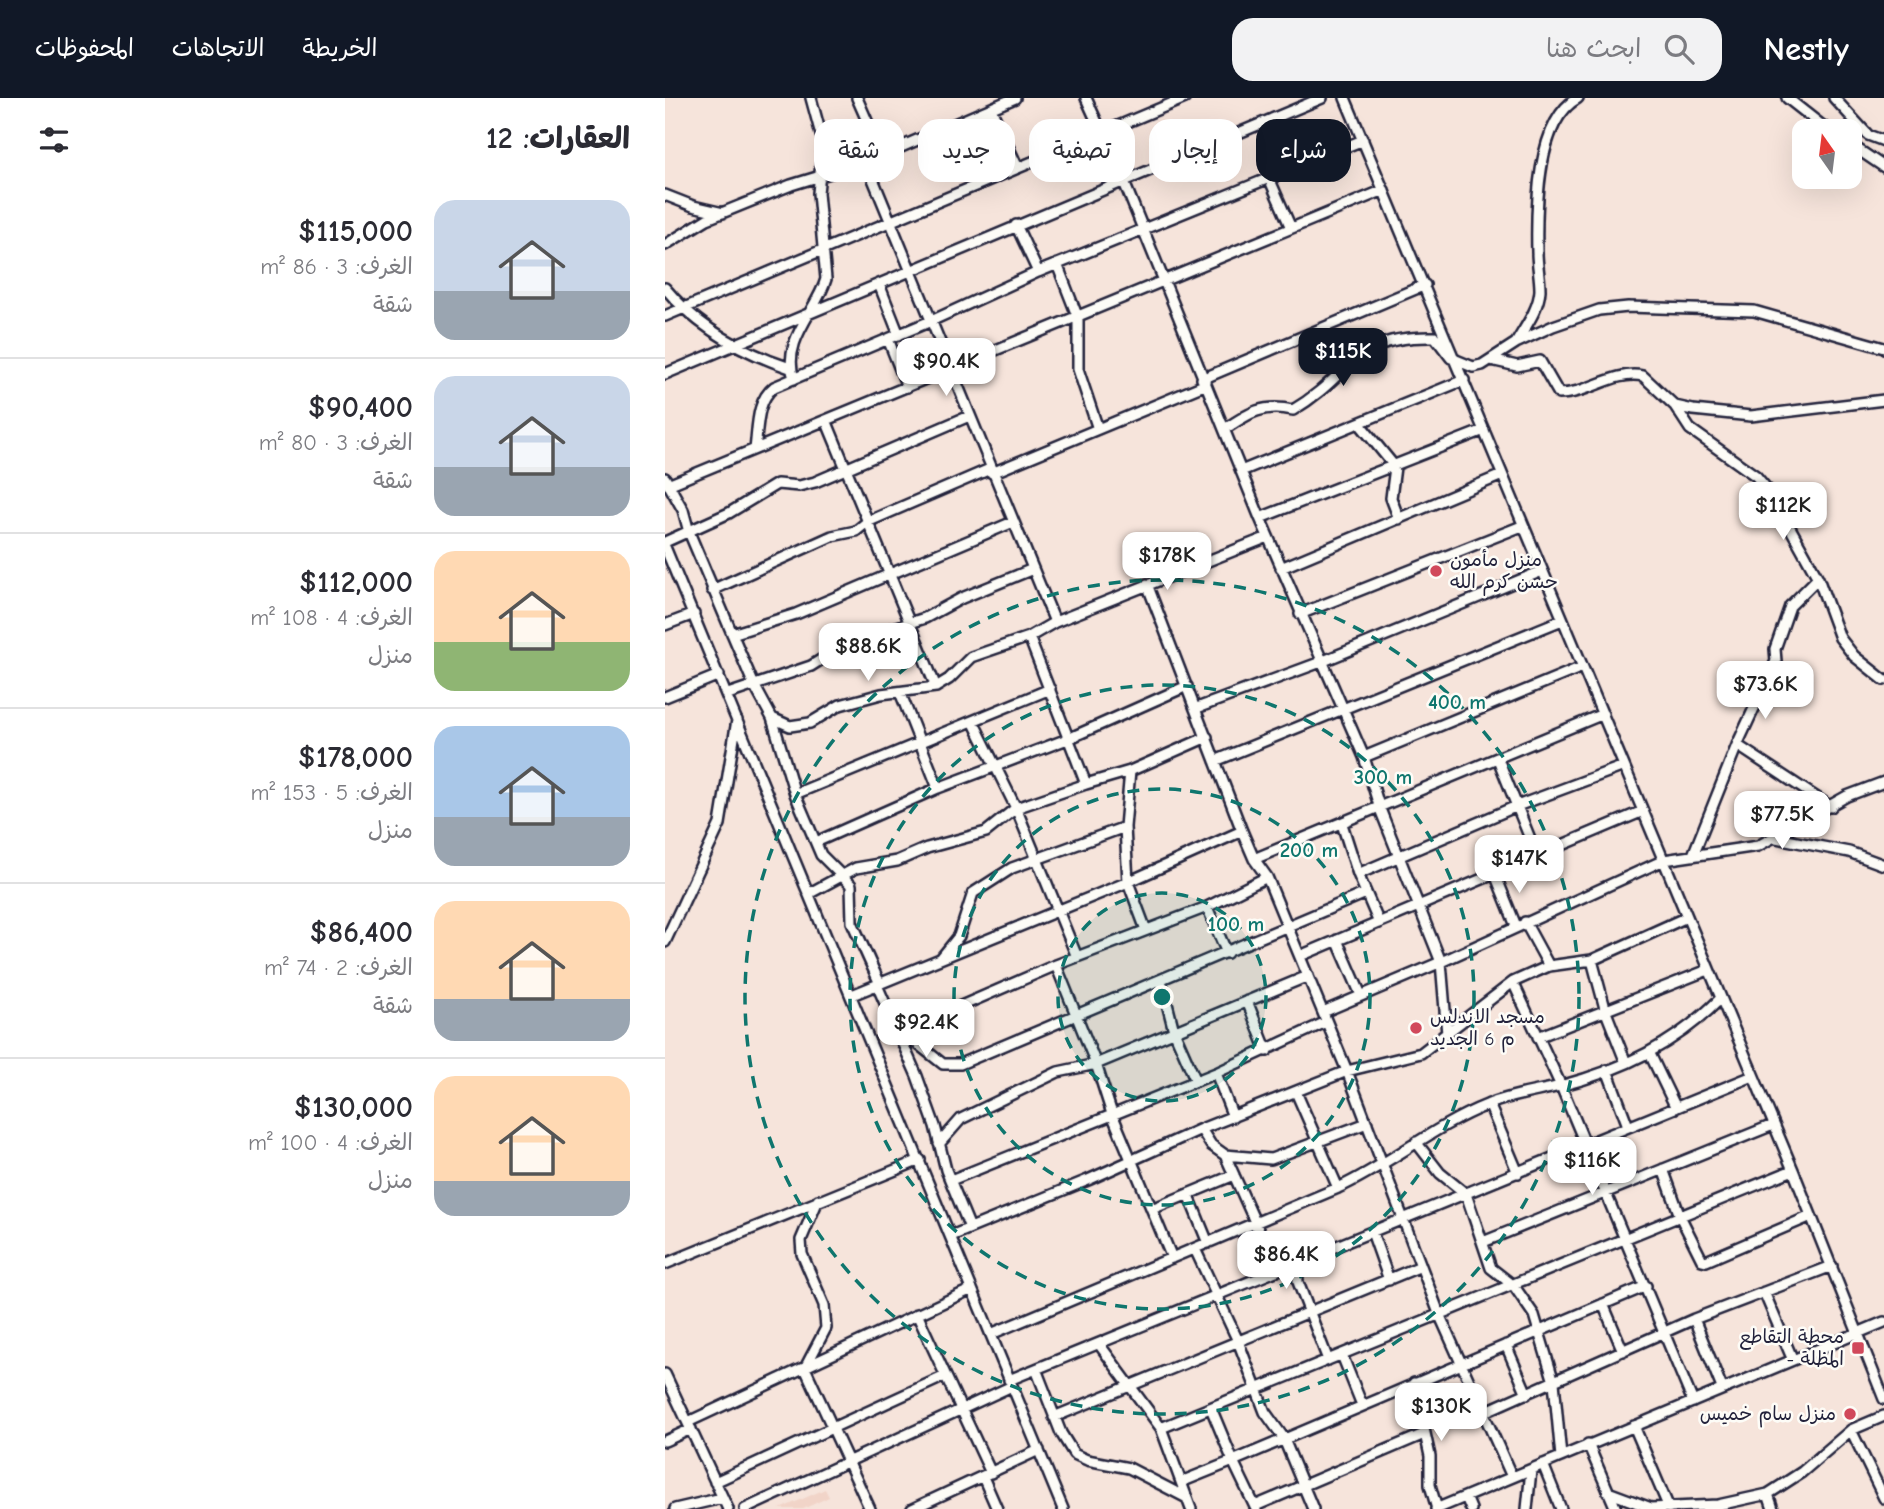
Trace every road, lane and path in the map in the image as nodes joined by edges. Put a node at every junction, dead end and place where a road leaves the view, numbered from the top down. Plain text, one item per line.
1 (811, 98) edge
2 (856, 98) edge
3 (1015, 98) edge
4 (1086, 98) edge
5 (1185, 98) edge
6 (1322, 98) edge
7 (1345, 98) edge
8 (1578, 98) edge
9 (1787, 98) edge
10 (1834, 98) edge
11 (991, 109) junction
12 (817, 119) edge
13 (866, 119) edge
14 (1096, 119) edge
15 (1135, 119) edge
16 (1814, 119) edge
17 (1363, 140) junction
18 (1884, 141) edge
19 (1351, 145) edge
20 (904, 146) edge
21 (1862, 152) edge
22 (1029, 163) edge
23 (1884, 167) edge
24 (1018, 168) junction
25 (1135, 177) edge
26 (814, 178) edge
27 (820, 182) edge
28 (874, 182) edge
29 (1124, 182) joint
30 (1259, 182) edge
31 (1271, 182) edge
32 (1384, 190) junction
33 (665, 195) edge
34 (723, 213) junction
35 (890, 222) junction
36 (1016, 225) junction
37 (1291, 228) junction
38 (1143, 230) junction
39 (665, 245) edge
40 (821, 251) junction
41 (1057, 264) junction
42 (909, 271) junction
43 (1038, 272) junction
44 (1164, 279) junction
45 (879, 285) junction
46 (1425, 285) junction
47 (665, 288) edge
48 (683, 309) junction
49 (806, 313) junction
50 (665, 316) edge
51 (1077, 318) junction
52 (931, 321) junction
53 (899, 335) junction
54 (888, 339) junction
55 (732, 343) junction
56 (1516, 343) junction
57 (1884, 348) edge
58 (1491, 360) junction
59 (1457, 365) junction
60 (790, 368) junction
61 (950, 369) junction
62 (665, 374) edge
63 (795, 379) junction
64 (1464, 380) junction
65 (1203, 382) junction
66 (907, 387) junction
67 (1884, 400) edge
68 (1675, 406) junction
69 (969, 416) junction
70 (826, 420) junction
71 (1359, 423) junction
72 (1098, 429) junction
73 (1225, 429) junction
74 (1484, 430) junction
75 (755, 449) junction
76 (1395, 467) junction
77 (846, 469) junction
78 (991, 471) junction
79 (1241, 471) junction
80 (1502, 475) junction
81 (666, 481) edge
82 (1260, 518) junction
83 (1399, 519) junction
84 (867, 522) junction
85 (1013, 522) junction
86 (1522, 526) junction
87 (689, 532) junction
88 (1268, 537) junction
89 (665, 542) edge
90 (665, 547) edge
91 (669, 568) edge
92 (1281, 568) junction
93 (1033, 569) junction
94 (1542, 571) junction
95 (891, 577) junction
96 (1818, 578) junction
97 (1147, 584) junction
98 (712, 590) junction
99 (694, 614) junction
100 (1300, 614) junction
101 (1562, 620) junction
102 (1055, 622) junction
103 (909, 624) junction
104 (665, 625) edge
105 (732, 634) junction
106 (1029, 637) junction
107 (1321, 662) junction
108 (1582, 667) junction
109 (719, 675) junction
110 (1884, 680) edge
111 (753, 683) junction
112 (1187, 686) junction
113 (936, 687) junction
114 (1050, 689) junction
115 (899, 692) junction
116 (728, 694) junction
117 (665, 697) edge
118 (1197, 708) junction
119 (1344, 711) junction
120 (1603, 714) junction
121 (738, 718) junction
122 (772, 718) junction
123 (973, 721) junction
124 (1207, 737) junction
125 (1070, 738) junction
126 (920, 743) junction
127 (1737, 745) junction
128 (1364, 757) junction
129 (1498, 759) junction
130 (1215, 761) junction
131 (997, 765) junction
132 (1624, 766) junction
133 (1130, 771) junction
134 (1884, 782) edge
135 (1086, 784) junction
136 (938, 788) junction
137 (795, 794) junction
138 (1517, 806) junction
139 (1831, 807) junction
140 (1016, 808) junction
141 (1380, 809) junction
142 (1643, 811) junction
143 (1342, 824) junction
144 (1125, 827) junction
145 (1242, 831) junction
146 (1776, 838) junction
147 (816, 842) junction
148 (1693, 855) junction
149 (1537, 856) junction
150 (1399, 857) junction
151 (1254, 859) junction
152 (1664, 860) junction
153 (1038, 861) junction
154 (1884, 865) edge
155 (1358, 874) junction
156 (1495, 874) junction
157 (844, 876) junction
158 (1267, 877) junction
159 (1128, 882) junction
160 (810, 893) junction
161 (1366, 893) junction
162 (1419, 906) junction
163 (1207, 907) junction
164 (1057, 909) junction
165 (1687, 917) junction
166 (1380, 923) junction
167 (1520, 924) junction
168 (1288, 927) junction
169 (1146, 930) junction
170 (1337, 940) junction
171 (665, 942) edge
172 (1227, 953) junction
173 (1300, 956) junction
174 (1077, 957) junction
175 (941, 958) junction
176 (1592, 960) junction
177 (1441, 962) junction
178 (1056, 965) junction
179 (1549, 966) junction
180 (1709, 970) junction
181 (1308, 976) junction
182 (1161, 980) junction
183 (1513, 982) junction
184 (878, 984) junction
185 (852, 995) junction
186 (1361, 995) junction
187 (1721, 998) junction
188 (1247, 1001) junction
189 (1323, 1012) junction
190 (1606, 1012) junction
191 (1077, 1015) junction
192 (1326, 1022) junction
193 (898, 1029) junction
194 (1174, 1031) junction
195 (1447, 1034) junction
196 (1538, 1037) junction
197 (1267, 1051) junction
198 (1650, 1054) junction
199 (1096, 1063) junction
200 (1626, 1063) junction
201 (1607, 1070) junction
202 (1347, 1071) junction
203 (1216, 1073) junction
204 (1753, 1076) junction
205 (1196, 1081) junction
206 (1561, 1086) junction
207 (1296, 1092) junction
208 (1489, 1104) junction
209 (1677, 1108) junction
210 (1112, 1114) junction
211 (1233, 1117) junction
212 (1367, 1123) junction
213 (1773, 1125) junction
214 (1628, 1126) junction
215 (1201, 1129) junction
216 (1317, 1141) junction
217 (1416, 1142) junction
218 (939, 1144) junction
219 (1585, 1146) junction
220 (1225, 1155) junction
221 (920, 1160) junction
222 (1133, 1160) junction
223 (1382, 1162) junction
224 (1663, 1169) junction
225 (1793, 1170) junction
226 (1518, 1173) junction
227 (1234, 1175) junction
228 (951, 1180) junction
229 (1338, 1188) junction
230 (1606, 1192) junction
231 (1188, 1194) junction
232 (1466, 1194) junction
233 (818, 1200) junction
234 (1152, 1209) junction
235 (1680, 1216) junction
236 (1811, 1216) junction
237 (1403, 1220) junction
238 (1256, 1222) junction
239 (970, 1228) junction
240 (1372, 1232) junction
241 (951, 1236) junction
242 (1626, 1239) junction
243 (1208, 1242) junction
244 (1483, 1242) junction
245 (1195, 1249) junction
246 (1172, 1258) junction
247 (1297, 1263) junction
248 (665, 1265) edge
249 (1421, 1266) junction
250 (1832, 1266) junction
251 (1277, 1271) junction
252 (1389, 1280) junction
253 (1514, 1286) junction
254 (1646, 1286) junction
255 (972, 1289) junction
256 (1764, 1292) junction
257 (1218, 1295) junction
258 (1603, 1304) junction
259 (1309, 1313) junction
260 (917, 1314) junction
261 (1440, 1316) junction
262 (1694, 1318) junction
263 (1884, 1322) edge
264 (1539, 1331) junction
265 (1858, 1332) junction
266 (1664, 1333) junction
267 (991, 1334) junction
268 (1238, 1341) junction
269 (1099, 1343) junction
270 (1506, 1345) junction
271 (1623, 1352) junction
272 (1342, 1355) junction
273 (1792, 1358) junction
274 (1328, 1360) junction
275 (1462, 1363) junction
276 (805, 1368) junction
277 (1036, 1369) junction
278 (665, 1374) edge
279 (945, 1376) junction
280 (1555, 1382) junction
281 (1011, 1383) junction
282 (1414, 1383) junction
283 (1129, 1386) junction
284 (1722, 1388) junction
285 (1256, 1389) junction
286 (1527, 1394) junction
287 (1884, 1399) edge
288 (1693, 1402) junction
289 (1362, 1405) junction
290 (1211, 1408) junction
291 (961, 1409) junction
292 (1482, 1413) junction
293 (1884, 1416) edge
294 (1054, 1417) junction
295 (690, 1426) junction
296 (1634, 1426) junction
297 (1161, 1428) junction
298 (834, 1429) junction
299 (1850, 1430) junction
300 (1424, 1434) junction
301 (1283, 1437) junction
302 (665, 1441) edge
303 (1588, 1444) junction
304 (1039, 1450) junction
305 (1561, 1457) junction
306 (1233, 1461) junction
307 (849, 1462) junction
308 (1543, 1464) junction
309 (1531, 1470) junction
310 (987, 1475) junction
311 (1512, 1477) junction
312 (715, 1482) junction
313 (1181, 1482) junction
314 (1302, 1484) junction
315 (1608, 1492) junction
316 (1768, 1494) junction
317 (722, 1497) junction
318 (1466, 1497) junction
319 (1187, 1498) junction
320 (1884, 1498) edge
321 (1256, 1507) edge
322 (1669, 1508) edge
323 (675, 1509) edge
324 (728, 1509) edge
325 (745, 1509) edge
326 (870, 1509) edge
327 (912, 1509) edge
328 (997, 1509) edge
329 (1063, 1509) edge
330 (1191, 1509) edge
331 (1313, 1509) edge
332 (1437, 1509) edge
333 (1471, 1509) edge
334 (1527, 1509) edge
335 (1561, 1509) edge
336 (1616, 1509) edge
337 (1773, 1509) edge

1 - 12 street
2 - 13 street
3 - 11 street
4 - 14 street
5 - 15 street
6 - 25 street
7 - 17 street
8 - 56 street
9 - 16 street
10 - 18 street
11 - 20 street
11 - 24 street
17 - 19 street
17 - 32 street
21 - 23 street
22 - 24 street
24 - 35 street
26 - 34 street
27 - 40 street
28 - 35 street
29 - 36 street
29 - 38 street
30 - 38 street
31 - 37 street
32 - 37 street
32 - 46 street
33 - 34 street
34 - 39 street
35 - 40 street
35 - 42 street
36 - 42 street
36 - 43 street
37 - 44 street
38 - 41 street
38 - 44 street
40 - 48 street
40 - 49 street
41 - 43 street
41 - 51 street
42 - 45 street
42 - 52 street
43 - 52 street
44 - 51 street
44 - 65 street
45 - 49 street
45 - 53 street
46 - 59 street
46 - 65 street
47 - 48 street
48 - 50 street
48 - 55 street
49 - 55 street
49 - 60 street
51 - 61 street
51 - 72 street
52 - 53 street
52 - 61 street
53 - 54 street
54 - 63 street
54 - 66 street
55 - 60 street
55 - 62 street
56 - 57 street
56 - 58 street
58 - 59 street
58 - 68 street
59 - 64 street
59 - 73 street
60 - 63 street
61 - 66 street
61 - 69 street
63 - 75 street
64 - 71 street
64 - 74 street
65 - 72 street
65 - 73 street
66 - 70 street
67 - 68 street
68 - 96 street
69 - 77 street
69 - 78 street
70 - 75 street
70 - 77 street
71 - 76 street
71 - 79 street
72 - 78 street
73 - 79 street
74 - 76 street
74 - 80 street
75 - 81 street
76 - 82 street
76 - 83 street
77 - 84 street
77 - 87 street
78 - 84 street
78 - 85 street
79 - 82 street
80 - 83 street
80 - 86 street
81 - 87 street
82 - 88 street
83 - 92 street
84 - 95 street
84 - 98 street
85 - 93 street
85 - 95 street
86 - 94 street
86 - 100 street
87 - 89 street
87 - 98 street
88 - 92 street
88 - 97 street
90 - 91 street
91 - 99 street
92 - 100 street
93 - 102 street
93 - 103 street
94 - 101 street
94 - 107 street
95 - 103 street
95 - 105 street
96 - 110 street
96 - 127 street
97 - 102 street
97 - 112 street
98 - 105 street
99 - 104 street
99 - 109 street
100 - 107 street
101 - 108 street
101 - 119 street
102 - 106 street
103 - 111 street
103 - 113 street
105 - 111 street
106 - 113 street
106 - 114 street
107 - 118 street
107 - 119 street
108 - 120 street
108 - 128 street
109 - 116 street
109 - 117 street
111 - 116 street
111 - 122 street
112 - 118 street
112 - 125 street
113 - 115 street
114 - 123 street
114 - 125 street
115 - 122 street
115 - 126 street
116 - 121 street
118 - 124 street
119 - 128 street
119 - 130 street
120 - 129 street
120 - 132 street
121 - 160 street
121 - 171 street
122 - 137 street
123 - 126 street
123 - 131 street
124 - 130 street
124 - 133 street
125 - 131 street
125 - 135 street
126 - 136 street
126 - 137 street
127 - 139 street
127 - 148 street
128 - 141 street
129 - 138 street
129 - 141 street
130 - 145 street
131 - 136 street
131 - 140 street
132 - 138 street
132 - 142 street
133 - 135 street
133 - 144 street
134 - 139 street
135 - 140 street
136 - 147 street
137 - 147 street
138 - 149 street
138 - 150 street
139 - 146 street
140 - 153 street
140 - 157 street
141 - 143 street
141 - 150 street
142 - 149 street
142 - 152 street
143 - 151 street
143 - 155 street
144 - 153 street
144 - 159 street
145 - 151 street
145 - 159 street
146 - 148 street
146 - 154 street
147 - 157 street
148 - 152 street
149 - 156 street
150 - 155 street
150 - 162 street
151 - 158 street
152 - 165 street
152 - 167 street
153 - 164 street
153 - 175 street
155 - 161 street
156 - 162 street
156 - 167 street
157 - 160 street
157 - 184 street
158 - 163 street
158 - 168 street
159 - 164 street
159 - 169 street
160 - 185 street
161 - 166 street
161 - 168 street
162 - 166 street
162 - 177 street
163 - 169 street
163 - 172 street
164 - 174 street
164 - 175 street
165 - 176 street
165 - 180 street
166 - 170 street
167 - 177 street
167 - 179 street
168 - 172 street
168 - 173 street
169 - 174 street
170 - 173 street
170 - 186 street
172 - 182 street
173 - 181 street
174 - 178 street
175 - 184 street
176 - 179 street
176 - 190 street
177 - 186 street
177 - 195 street
178 - 191 street
178 - 193 street
179 - 183 street
180 - 187 street
180 - 190 street
181 - 188 street
181 - 189 street
182 - 191 street
182 - 194 street
183 - 195 street
183 - 196 street
184 - 185 street
184 - 193 street
185 - 221 street
186 - 189 street
187 - 198 street
187 - 204 street
188 - 194 street
188 - 197 street
189 - 192 street
190 - 196 street
190 - 200 street
191 - 193 street
191 - 199 street
192 - 197 street
192 - 202 street
193 - 218 street
194 - 199 street
194 - 205 street
195 - 202 street
196 - 206 street
197 - 203 street
198 - 200 street
198 - 209 street
199 - 210 street
199 - 218 street
200 - 201 street
201 - 206 street
201 - 214 street
202 - 207 street
202 - 212 street
203 - 205 street
203 - 211 street
204 - 209 street
204 - 213 street
205 - 210 street
206 - 208 street
206 - 219 street
207 - 211 street
207 - 216 street
208 - 217 street
208 - 226 street
209 - 214 street
210 - 222 street
210 - 228 street
211 - 215 street
212 - 216 street
212 - 223 street
213 - 224 street
213 - 225 street
214 - 219 street
215 - 220 street
215 - 222 street
216 - 220 street
216 - 229 street
217 - 223 street
217 - 232 street
218 - 228 street
219 - 226 street
219 - 230 street
220 - 227 street
221 - 233 street
221 - 241 street
222 - 234 street
222 - 239 street
223 - 229 street
223 - 237 street
224 - 230 street
224 - 235 street
225 - 235 street
225 - 236 street
226 - 232 street
227 - 231 street
227 - 238 street
228 - 239 street
229 - 238 street
230 - 242 street
230 - 244 street
231 - 234 street
231 - 243 street
232 - 237 street
232 - 244 street
233 - 248 street
233 - 276 street
234 - 246 street
235 - 236 street
235 - 242 street
236 - 250 street
237 - 240 street
237 - 249 street
238 - 243 street
238 - 251 street
239 - 241 street
240 - 247 street
240 - 252 street
241 - 255 street
242 - 253 street
242 - 254 street
243 - 245 street
244 - 253 street
245 - 246 street
245 - 257 street
246 - 267 street
247 - 251 street
247 - 259 street
249 - 252 street
249 - 261 street
250 - 256 street
250 - 265 street
251 - 257 street
252 - 259 street
253 - 261 street
253 - 264 street
254 - 258 street
254 - 266 street
255 - 260 street
255 - 267 street
256 - 262 street
256 - 273 street
257 - 268 street
257 - 269 street
258 - 264 street
258 - 271 street
259 - 268 street
259 - 274 street
260 - 276 street
260 - 279 street
261 - 272 street
261 - 275 street
262 - 266 street
262 - 284 street
263 - 265 street
264 - 270 street
264 - 280 street
265 - 273 street
265 - 287 street
266 - 271 street
266 - 288 street
267 - 281 street
268 - 283 street
268 - 285 street
269 - 277 street
269 - 283 street
270 - 275 street
270 - 286 street
271 - 280 street
272 - 274 street
272 - 289 street
273 - 284 street
274 - 285 street
275 - 282 street
275 - 292 street
276 - 295 street
276 - 298 street
277 - 281 street
277 - 294 street
278 - 295 street
279 - 291 street
279 - 298 street
280 - 286 street
280 - 305 street
281 - 291 street
281 - 304 street
282 - 289 street
282 - 300 street
283 - 294 street
283 - 297 street
284 - 288 street
285 - 290 street
285 - 301 street
286 - 292 street
288 - 296 street
289 - 301 street
290 - 297 street
290 - 306 street
291 - 307 street
291 - 310 street
292 - 311 street
293 - 299 street
294 - 319 street
295 - 302 street
295 - 312 street
296 - 303 street
296 - 322 street
297 - 313 street
298 - 307 street
298 - 312 street
299 - 316 street
299 - 320 street
300 - 314 street
300 - 332 street
301 - 306 street
301 - 314 street
303 - 305 street
303 - 315 street
304 - 310 street
304 - 329 street
305 - 308 street
306 - 313 street
306 - 321 street
307 - 325 street
307 - 326 street
308 - 309 street
308 - 335 street
309 - 311 street
309 - 334 street
310 - 327 street
310 - 328 street
311 - 318 street
312 - 317 street
313 - 319 street
314 - 321 street
314 - 331 street
315 - 322 street
315 - 336 street
316 - 322 street
316 - 337 street
317 - 323 street
317 - 324 street
318 - 332 street
318 - 333 street
319 - 330 street

